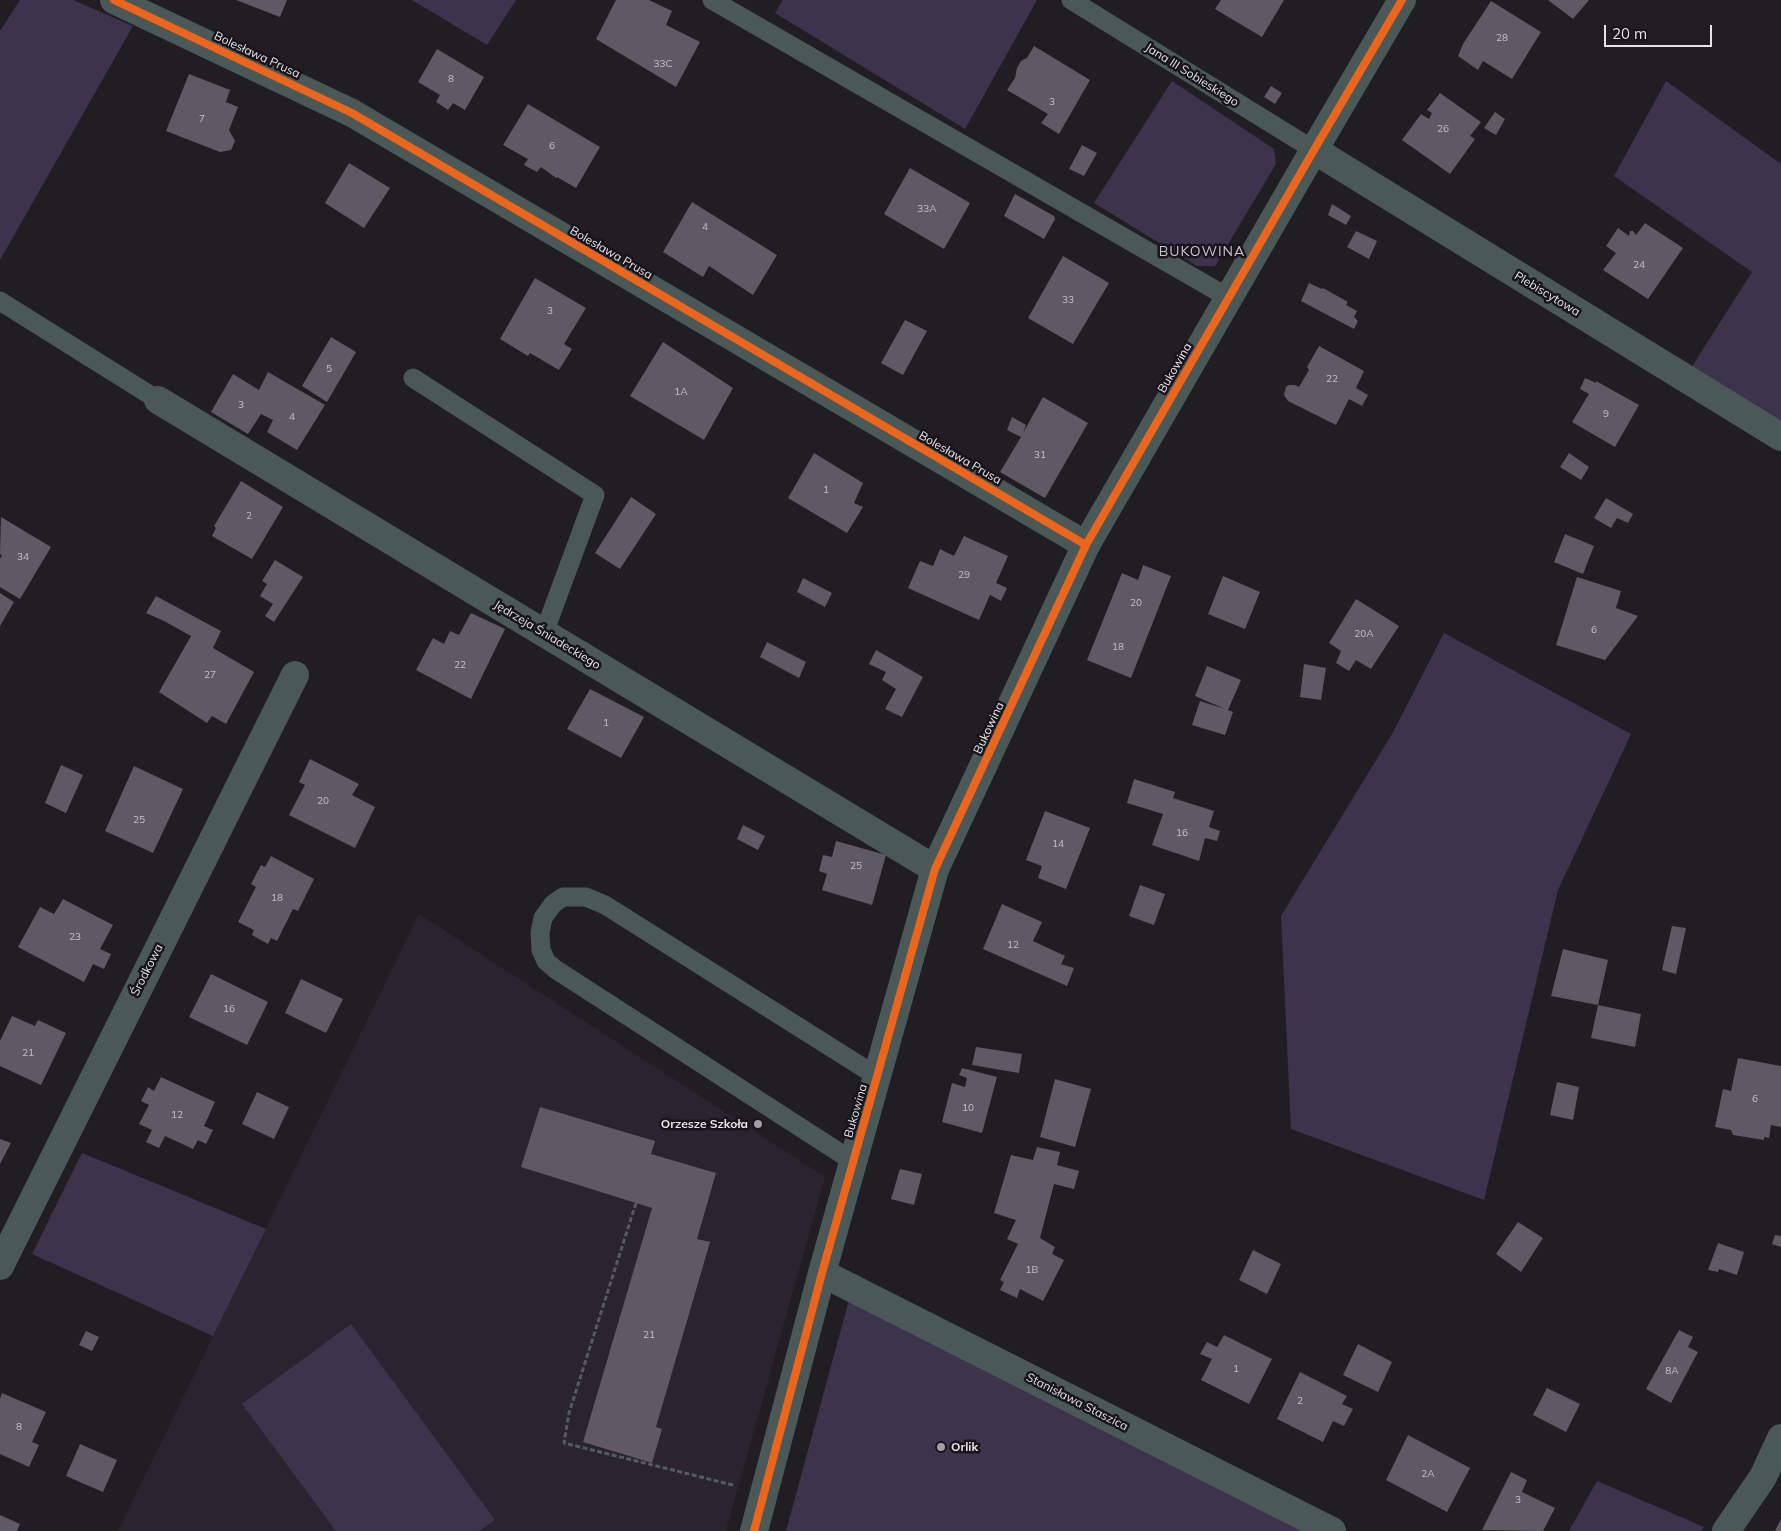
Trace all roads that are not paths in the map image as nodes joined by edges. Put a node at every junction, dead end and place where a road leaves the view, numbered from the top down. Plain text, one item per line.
1 (114, 0) edge
2 (712, 0) edge
3 (1071, 0) edge
4 (1402, 0) edge
5 (1314, 150) junction
6 (1229, 298) junction
7 (0, 301) edge
8 (413, 378) dead end
9 (158, 400) joint
10 (1781, 437) edge
11 (1086, 545) junction
12 (544, 633) junction
13 (295, 675) dead end
14 (935, 869) junction
15 (878, 1077) junction
16 (854, 1162) junction
17 (0, 1266) edge
18 (822, 1273) junction
19 (1781, 1438) edge
20 (754, 1531) edge
21 (1332, 1531) edge
22 (1726, 1531) edge

1 - 11 street, Bolesława Prusa
2 - 6 lane
3 - 5 lane, Jana III Sobieskiego
4 - 5 street, Bukowina
5 - 6 street, Bukowina
5 - 10 street, Plebiscytowa
6 - 11 street, Bukowina
7 - 9 lane
8 - 12 lane
9 - 12 street, Jędrzeja Śniadeckiego
11 - 14 street, Bukowina
12 - 14 street, Jędrzeja Śniadeckiego
13 - 17 street, Środkowa
14 - 15 street, Bukowina
15 - 16 street, Bukowina
15 - 16 lane
16 - 18 street, Bukowina
18 - 20 street, Bukowina
18 - 21 street, Stanisława Staszica
19 - 22 street

